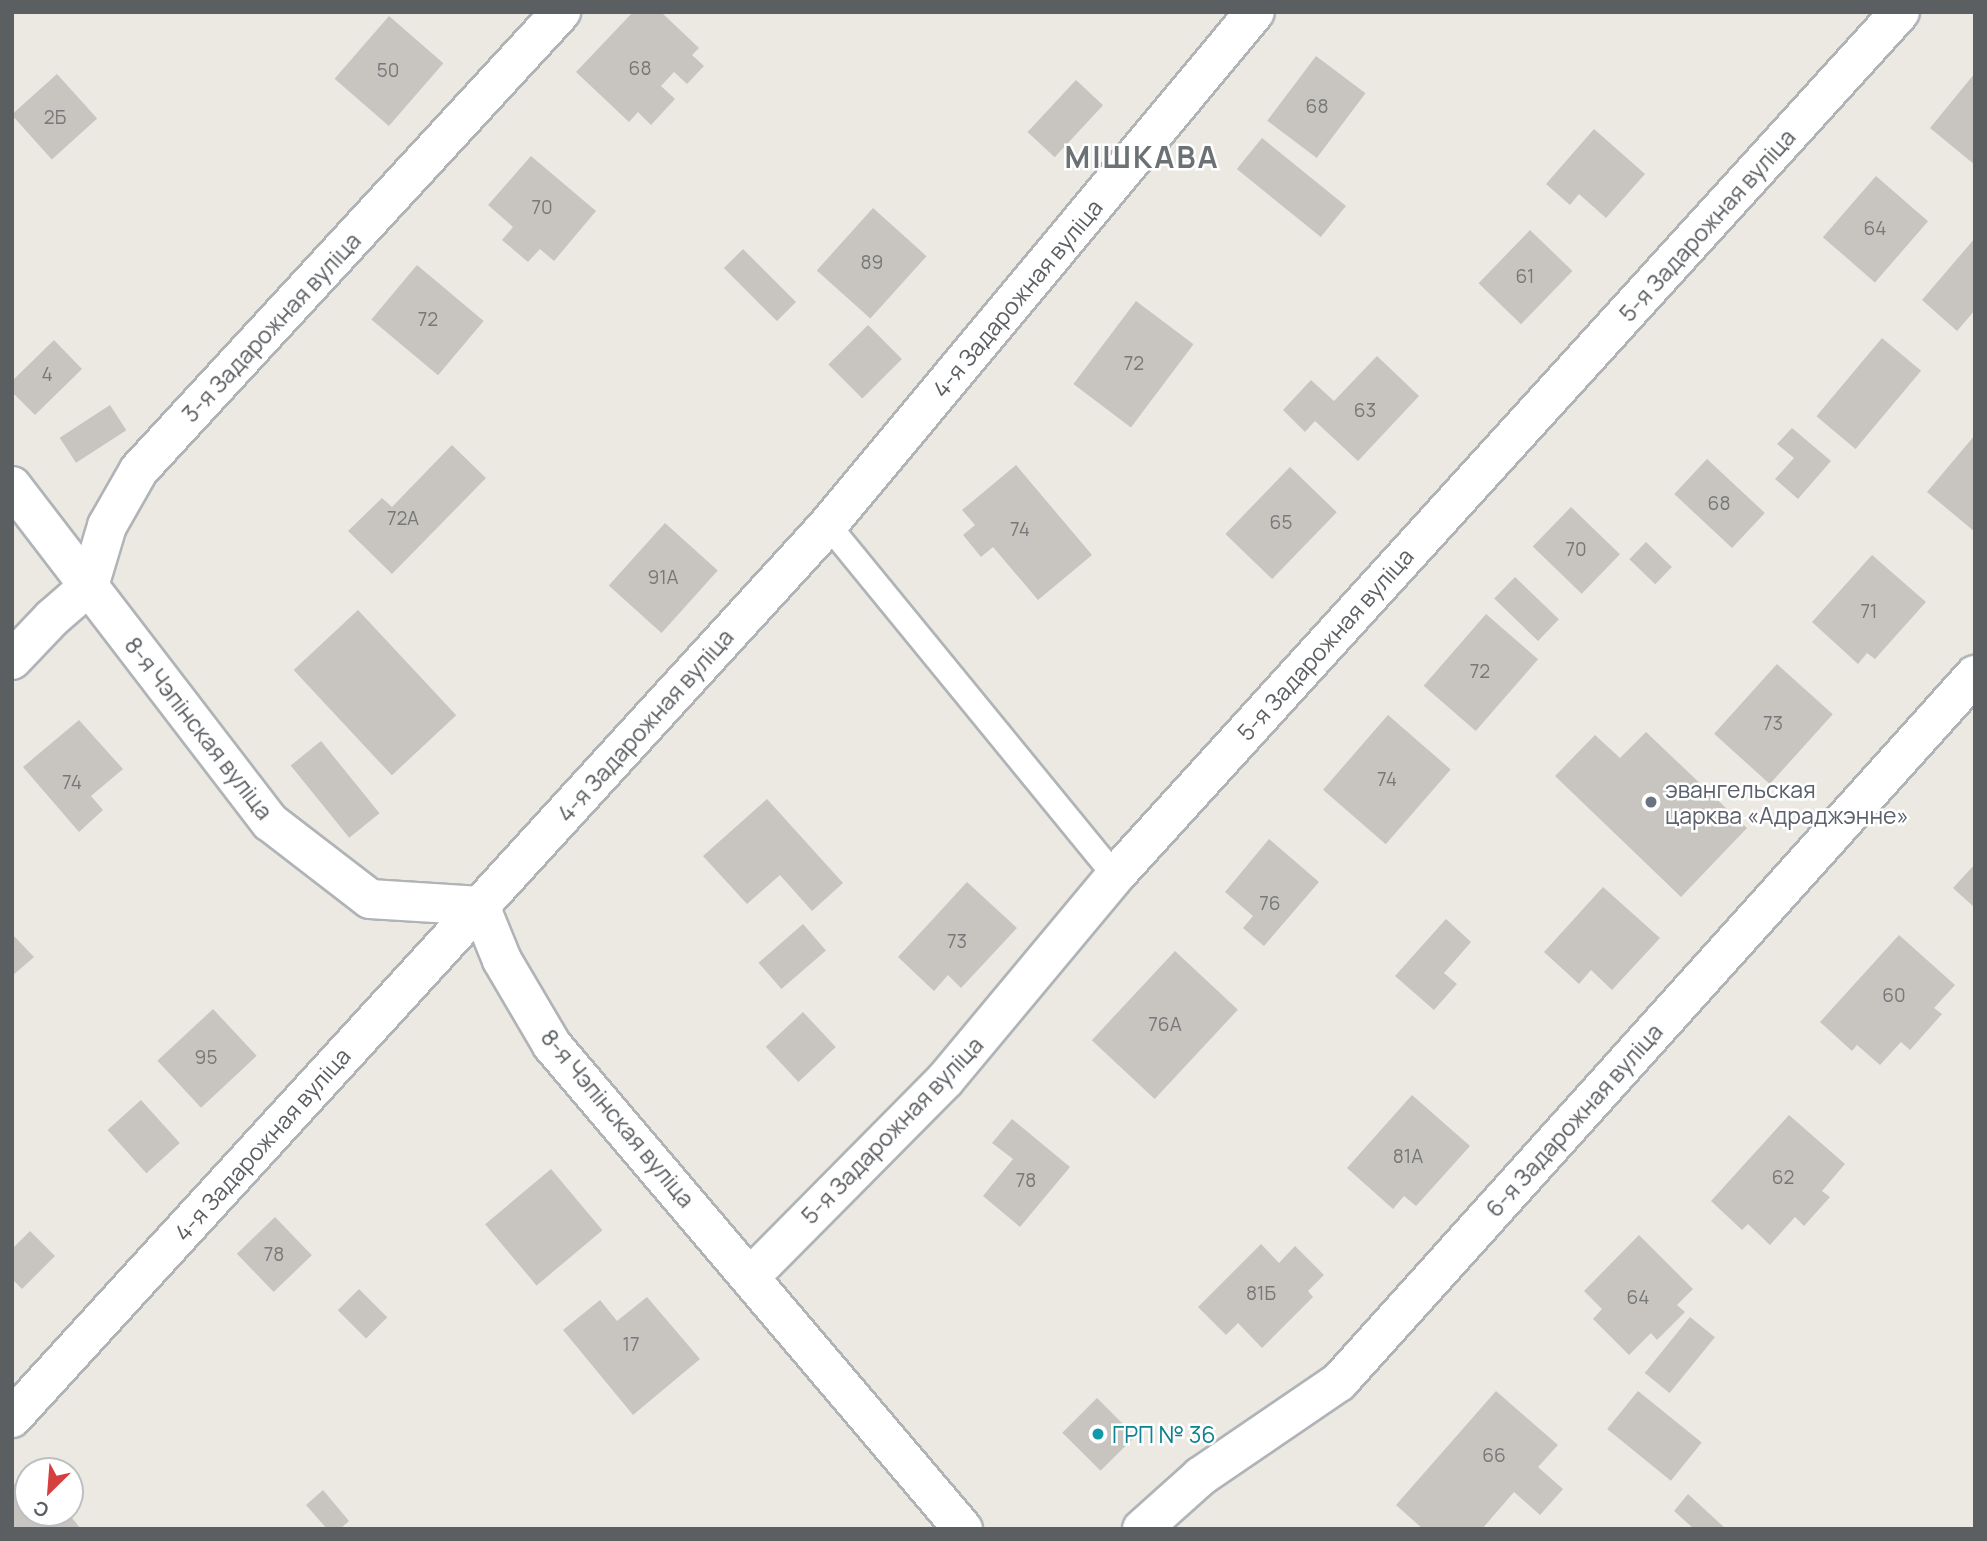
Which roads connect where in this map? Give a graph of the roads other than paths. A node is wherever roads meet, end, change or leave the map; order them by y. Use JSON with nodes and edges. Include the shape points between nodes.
{"nodes":[{"id":1,"x":561,"y":12,"type":"edge"},
{"id":2,"x":1255,"y":12,"type":"edge"},
{"id":3,"x":1900,"y":12,"type":"edge"},
{"id":4,"x":12,"y":486,"type":"edge"},
{"id":5,"x":828,"y":525,"type":"junction"},
{"id":6,"x":89,"y":586,"type":"junction"},
{"id":7,"x":12,"y":660,"type":"edge"},
{"id":8,"x":1975,"y":675,"type":"edge"},
{"id":9,"x":1115,"y":876,"type":"junction"},
{"id":10,"x":480,"y":905,"type":"junction"},
{"id":11,"x":751,"y":1276,"type":"junction"},
{"id":12,"x":12,"y":1418,"type":"edge"},
{"id":13,"x":963,"y":1529,"type":"edge"},
{"id":14,"x":1142,"y":1529,"type":"edge"}],
"edges":[{"from":1,"to":6,"type":"street","name":"3-я Задарожная вуліца","via":[[139,470],[107,526]]},
{"from":2,"to":5,"type":"street","name":"4-я Задарожная вуліца"},
{"from":3,"to":9,"type":"street","name":"5-я Задарожная вуліца"},
{"from":4,"to":6,"type":"street","name":"8-я Чэпінская вуліца"},
{"from":5,"to":9,"type":"lane"},
{"from":5,"to":10,"type":"street","name":"4-я Задарожная вуліца"},
{"from":6,"to":7,"type":"street"},
{"from":6,"to":10,"type":"street","name":"8-я Чэпінская вуліца","via":[[270,822],[370,899]]},
{"from":8,"to":14,"type":"street","name":"6-я Задарожная вуліца","via":[[1339,1382],[1201,1476]]},
{"from":9,"to":11,"type":"street","name":"5-я Задарожная вуліца","via":[[945,1080]]},
{"from":10,"to":11,"type":"street","name":"8-я Чэпінская вуліца","via":[[502,960],[552,1045]]},
{"from":10,"to":12,"type":"street","name":"4-я Задарожная вуліца"},
{"from":11,"to":13,"type":"street","name":"8-я Чэпінская вуліца"}]}
